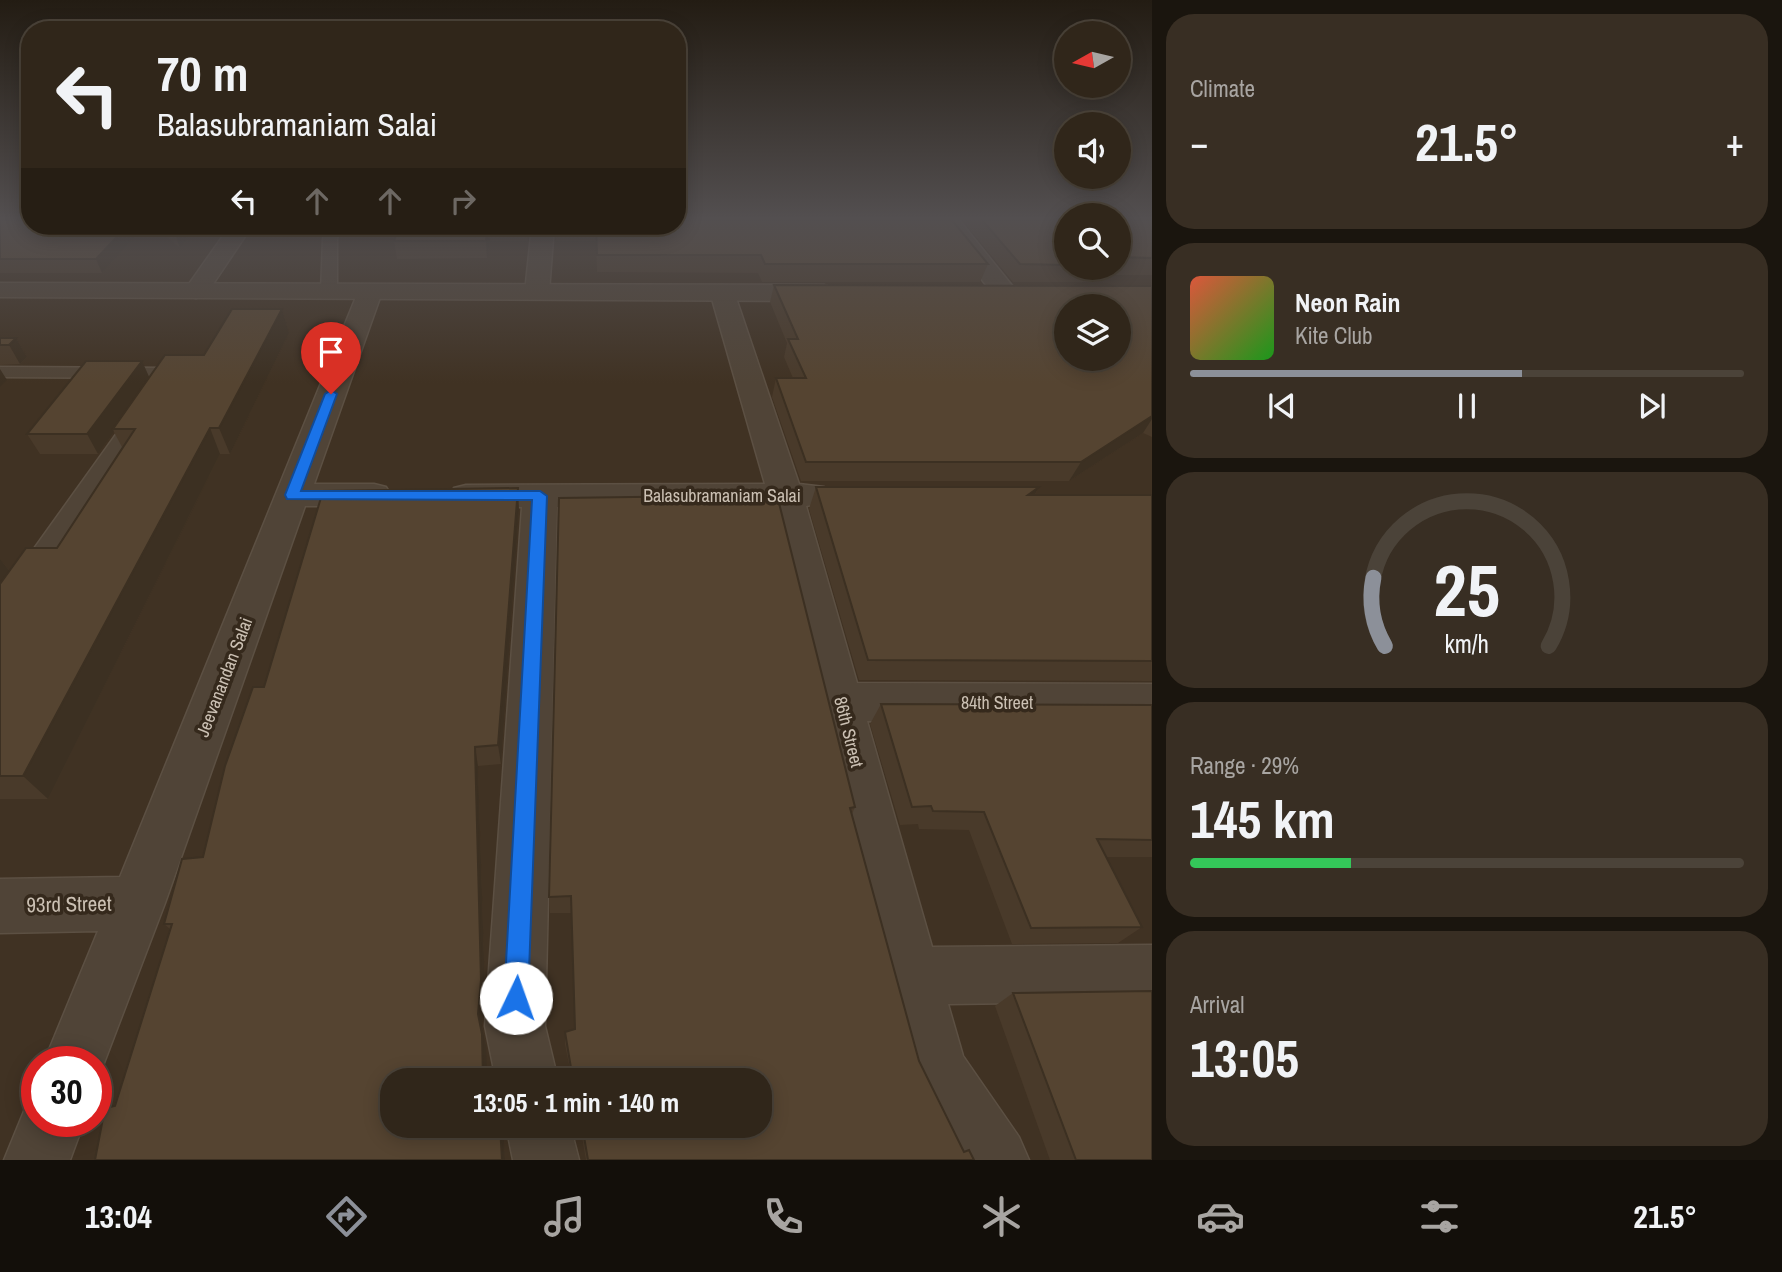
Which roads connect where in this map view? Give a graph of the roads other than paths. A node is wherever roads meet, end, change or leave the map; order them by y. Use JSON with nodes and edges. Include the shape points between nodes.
{"nodes":[{"id":1,"x":208,"y":274,"type":"edge"},
{"id":2,"x":343,"y":274,"type":"edge"},
{"id":3,"x":538,"y":274,"type":"edge"},
{"id":4,"x":990,"y":274,"type":"edge"},
{"id":5,"x":0,"y":290,"type":"edge"},
{"id":6,"x":196,"y":291,"type":"junction"},
{"id":7,"x":349,"y":292,"type":"junction"},
{"id":8,"x":537,"y":292,"type":"junction"},
{"id":9,"x":722,"y":292,"type":"junction"},
{"id":10,"x":846,"y":293,"type":"edge"},
{"id":11,"x":979,"y":293,"type":"edge"},
{"id":12,"x":1005,"y":293,"type":"junction"},
{"id":13,"x":1032,"y":293,"type":"edge"},
{"id":14,"x":0,"y":372,"type":"edge"},
{"id":15,"x":292,"y":495,"type":"junction"},
{"id":16,"x":786,"y":495,"type":"junction"},
{"id":17,"x":841,"y":495,"type":"edge"},
{"id":18,"x":540,"y":496,"type":"junction"},
{"id":19,"x":0,"y":617,"type":"edge"},
{"id":20,"x":842,"y":702,"type":"junction"},
{"id":21,"x":1152,"y":703,"type":"edge"},
{"id":22,"x":138,"y":903,"type":"junction"},
{"id":23,"x":0,"y":906,"type":"edge"},
{"id":24,"x":1152,"y":973,"type":"edge"},
{"id":25,"x":911,"y":976,"type":"junction"},
{"id":26,"x":81,"y":1046,"type":"edge"},
{"id":27,"x":524,"y":1068,"type":"edge"},
{"id":28,"x":46,"y":1137,"type":"edge"},
{"id":29,"x":541,"y":1138,"type":"edge"},
{"id":30,"x":37,"y":1160,"type":"edge"},
{"id":31,"x":546,"y":1160,"type":"edge"},
{"id":32,"x":996,"y":1160,"type":"edge"}],
"edges":[{"from":1,"to":6,"type":"street"},
{"from":2,"to":7,"type":"lane"},
{"from":3,"to":8,"type":"street"},
{"from":4,"to":12,"type":"street"},
{"from":5,"to":6,"type":"street"},
{"from":6,"to":7,"type":"street"},
{"from":7,"to":8,"type":"street"},
{"from":7,"to":15,"type":"street","name":"Jeevanandan Salai"},
{"from":8,"to":9,"type":"street"},
{"from":9,"to":10,"type":"street"},
{"from":9,"to":16,"type":"street","name":"86th Street"},
{"from":11,"to":12,"type":"street"},
{"from":12,"to":13,"type":"street"},
{"from":14,"to":19,"type":"lane","via":[[169,373]]},
{"from":15,"to":18,"type":"street","name":"Balasubramaniam Salai"},
{"from":15,"to":22,"type":"street","name":"Jeevanandan Salai"},
{"from":16,"to":17,"type":"street","name":"Balasubramaniam Salai"},
{"from":16,"to":18,"type":"street","name":"Balasubramaniam Salai"},
{"from":16,"to":20,"type":"street","name":"86th Street"},
{"from":18,"to":27,"type":"street","via":[[514,1026]]},
{"from":20,"to":21,"type":"street","name":"84th Street"},
{"from":20,"to":25,"type":"street","name":"86th Street"},
{"from":22,"to":23,"type":"street","name":"93rd Street"},
{"from":22,"to":26,"type":"street","name":"Jeevanandan Salai"},
{"from":24,"to":25,"type":"street"},
{"from":25,"to":32,"type":"street","name":"86th Street","via":[[936,1071]]},
{"from":28,"to":30,"type":"street"},
{"from":29,"to":31,"type":"street"}]}
